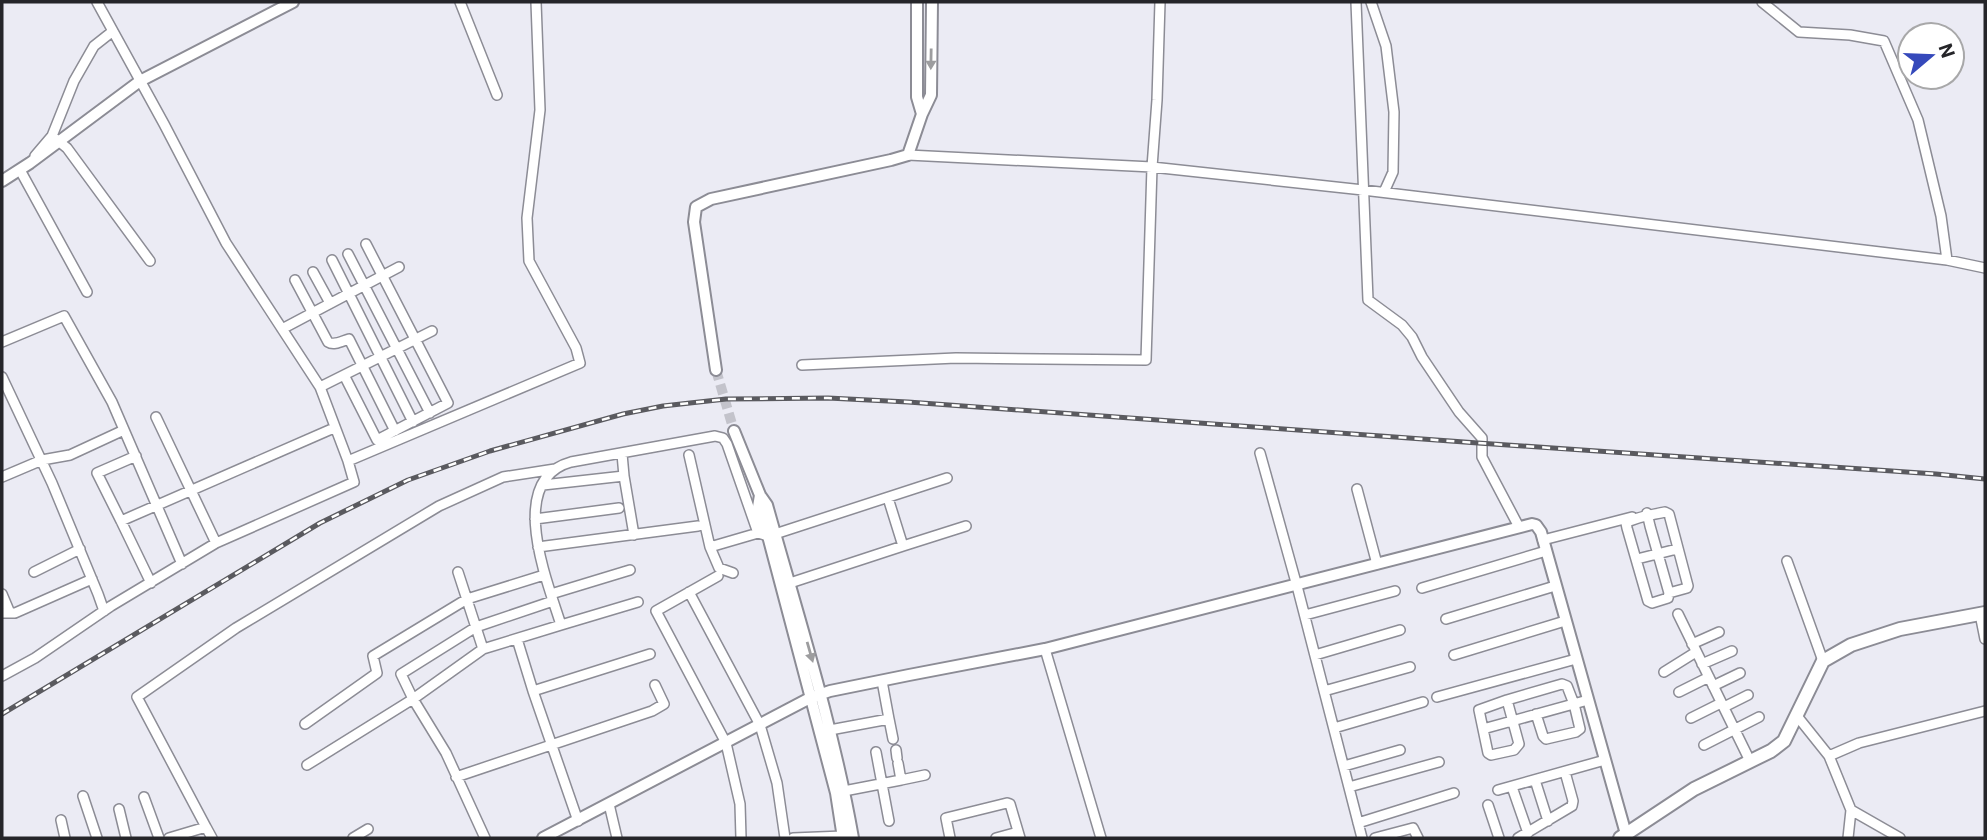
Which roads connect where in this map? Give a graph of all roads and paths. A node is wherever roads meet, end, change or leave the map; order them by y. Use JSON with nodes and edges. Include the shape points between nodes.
{"nodes":[{"id":1,"x":97,"y":2,"type":"edge"},
{"id":2,"x":293,"y":2,"type":"edge"},
{"id":3,"x":460,"y":2,"type":"edge"},
{"id":4,"x":536,"y":2,"type":"edge"},
{"id":5,"x":916,"y":2,"type":"edge"},
{"id":6,"x":932,"y":2,"type":"edge"},
{"id":7,"x":1160,"y":2,"type":"edge"},
{"id":8,"x":1356,"y":2,"type":"edge"},
{"id":9,"x":1371,"y":2,"type":"edge"},
{"id":10,"x":1762,"y":2,"type":"edge"},
{"id":11,"x":917,"y":27,"type":"junction"},
{"id":12,"x":931,"y":28,"type":"junction"},
{"id":13,"x":113,"y":31,"type":"junction"},
{"id":14,"x":141,"y":81,"type":"junction"},
{"id":15,"x":497,"y":95,"type":"dead end"},
{"id":16,"x":922,"y":114,"type":"junction"},
{"id":17,"x":55,"y":138,"type":"junction"},
{"id":18,"x":908,"y":155,"type":"junction"},
{"id":19,"x":1152,"y":167,"type":"junction"},
{"id":20,"x":20,"y":170,"type":"junction"},
{"id":21,"x":3,"y":177,"type":"edge"},
{"id":22,"x":1363,"y":190,"type":"junction"},
{"id":23,"x":1384,"y":192,"type":"junction"},
{"id":24,"x":366,"y":244,"type":"dead end"},
{"id":25,"x":348,"y":254,"type":"dead end"},
{"id":26,"x":332,"y":260,"type":"dead end"},
{"id":27,"x":1947,"y":260,"type":"junction"},
{"id":28,"x":150,"y":261,"type":"dead end"},
{"id":29,"x":400,"y":267,"type":"dead end"},
{"id":30,"x":1985,"y":268,"type":"edge"},
{"id":31,"x":313,"y":272,"type":"dead end"},
{"id":32,"x":383,"y":276,"type":"junction"},
{"id":33,"x":295,"y":280,"type":"dead end"},
{"id":34,"x":365,"y":285,"type":"junction"},
{"id":35,"x":88,"y":292,"type":"dead end"},
{"id":36,"x":350,"y":293,"type":"junction"},
{"id":37,"x":330,"y":303,"type":"junction"},
{"id":38,"x":313,"y":313,"type":"junction"},
{"id":39,"x":282,"y":329,"type":"junction"},
{"id":40,"x":432,"y":331,"type":"dead end"},
{"id":41,"x":415,"y":339,"type":"junction"},
{"id":42,"x":2,"y":342,"type":"edge"},
{"id":43,"x":397,"y":348,"type":"junction"},
{"id":44,"x":381,"y":356,"type":"junction"},
{"id":45,"x":802,"y":365,"type":"dead end"},
{"id":46,"x":362,"y":366,"type":"junction"},
{"id":47,"x":716,"y":370,"type":"tunnel mouth"},
{"id":48,"x":344,"y":375,"type":"junction"},
{"id":49,"x":2,"y":377,"type":"edge"},
{"id":50,"x":320,"y":387,"type":"junction"},
{"id":51,"x":430,"y":412,"type":"junction"},
{"id":52,"x":156,"y":417,"type":"dead end"},
{"id":53,"x":413,"y":422,"type":"junction"},
{"id":54,"x":334,"y":428,"type":"junction"},
{"id":55,"x":124,"y":430,"type":"junction"},
{"id":56,"x":395,"y":431,"type":"junction"},
{"id":57,"x":734,"y":431,"type":"tunnel mouth"},
{"id":58,"x":1260,"y":453,"type":"dead end"},
{"id":59,"x":622,"y":454,"type":"junction"},
{"id":60,"x":689,"y":455,"type":"dead end"},
{"id":61,"x":136,"y":456,"type":"junction"},
{"id":62,"x":41,"y":460,"type":"junction"},
{"id":63,"x":348,"y":461,"type":"junction"},
{"id":64,"x":555,"y":468,"type":"junction"},
{"id":65,"x":624,"y":476,"type":"junction"},
{"id":66,"x":2,"y":477,"type":"edge"},
{"id":67,"x":947,"y":478,"type":"dead end"},
{"id":68,"x":542,"y":485,"type":"junction"},
{"id":69,"x":1357,"y":489,"type":"dead end"},
{"id":70,"x":191,"y":490,"type":"junction"},
{"id":71,"x":888,"y":498,"type":"junction"},
{"id":72,"x":157,"y":505,"type":"junction"},
{"id":73,"x":619,"y":508,"type":"dead end"},
{"id":74,"x":1667,"y":508,"type":"dead end"},
{"id":75,"x":1647,"y":514,"type":"junction"},
{"id":76,"x":535,"y":519,"type":"junction"},
{"id":77,"x":121,"y":521,"type":"junction"},
{"id":78,"x":698,"y":526,"type":"dead end"},
{"id":79,"x":965,"y":526,"type":"dead end"},
{"id":80,"x":1519,"y":527,"type":"junction"},
{"id":81,"x":767,"y":534,"type":"junction"},
{"id":82,"x":634,"y":535,"type":"junction"},
{"id":83,"x":216,"y":543,"type":"junction"},
{"id":84,"x":903,"y":546,"type":"junction"},
{"id":85,"x":1544,"y":546,"type":"junction"},
{"id":86,"x":538,"y":547,"type":"junction"},
{"id":87,"x":710,"y":547,"type":"junction"},
{"id":88,"x":79,"y":549,"type":"junction"},
{"id":89,"x":1677,"y":549,"type":"junction"},
{"id":90,"x":1658,"y":554,"type":"junction"},
{"id":91,"x":1637,"y":559,"type":"junction"},
{"id":92,"x":1787,"y":561,"type":"dead end"},
{"id":93,"x":182,"y":564,"type":"junction"},
{"id":94,"x":1377,"y":564,"type":"junction"},
{"id":95,"x":630,"y":570,"type":"dead end"},
{"id":96,"x":34,"y":572,"type":"dead end"},
{"id":97,"x":458,"y":572,"type":"dead end"},
{"id":98,"x":733,"y":573,"type":"dead end"},
{"id":99,"x":544,"y":575,"type":"junction"},
{"id":100,"x":718,"y":576,"type":"dead end"},
{"id":101,"x":92,"y":579,"type":"junction"},
{"id":102,"x":151,"y":583,"type":"junction"},
{"id":103,"x":790,"y":583,"type":"junction"},
{"id":104,"x":1297,"y":586,"type":"junction"},
{"id":105,"x":1555,"y":586,"type":"junction"},
{"id":106,"x":1422,"y":588,"type":"dead end"},
{"id":107,"x":1395,"y":591,"type":"dead end"},
{"id":108,"x":689,"y":592,"type":"junction"},
{"id":109,"x":1670,"y":593,"type":"junction"},
{"id":110,"x":2,"y":594,"type":"edge"},
{"id":111,"x":552,"y":598,"type":"junction"},
{"id":112,"x":467,"y":599,"type":"junction"},
{"id":113,"x":638,"y":602,"type":"dead end"},
{"id":114,"x":104,"y":611,"type":"junction"},
{"id":115,"x":6,"y":613,"type":"edge"},
{"id":116,"x":1678,"y":614,"type":"dead end"},
{"id":117,"x":1983,"y":614,"type":"edge"},
{"id":118,"x":1305,"y":615,"type":"junction"},
{"id":119,"x":1446,"y":619,"type":"dead end"},
{"id":120,"x":1565,"y":621,"type":"junction"},
{"id":121,"x":561,"y":625,"type":"junction"},
{"id":122,"x":476,"y":627,"type":"junction"},
{"id":123,"x":1400,"y":630,"type":"dead end"},
{"id":124,"x":1719,"y":632,"type":"dead end"},
{"id":125,"x":517,"y":639,"type":"junction"},
{"id":126,"x":1985,"y":639,"type":"edge"},
{"id":127,"x":1694,"y":648,"type":"junction"},
{"id":128,"x":483,"y":649,"type":"junction"},
{"id":129,"x":1045,"y":649,"type":"junction"},
{"id":130,"x":1732,"y":651,"type":"dead end"},
{"id":131,"x":650,"y":654,"type":"dead end"},
{"id":132,"x":1315,"y":655,"type":"junction"},
{"id":133,"x":1454,"y":655,"type":"dead end"},
{"id":134,"x":1576,"y":659,"type":"junction"},
{"id":135,"x":1824,"y":661,"type":"junction"},
{"id":136,"x":1702,"y":664,"type":"junction"},
{"id":137,"x":1410,"y":667,"type":"dead end"},
{"id":138,"x":1664,"y":672,"type":"dead end"},
{"id":139,"x":1740,"y":673,"type":"dead end"},
{"id":140,"x":2,"y":676,"type":"edge"},
{"id":141,"x":882,"y":681,"type":"junction"},
{"id":142,"x":1711,"y":682,"type":"junction"},
{"id":143,"x":655,"y":685,"type":"dead end"},
{"id":144,"x":533,"y":691,"type":"junction"},
{"id":145,"x":1324,"y":691,"type":"junction"},
{"id":146,"x":1679,"y":692,"type":"dead end"},
{"id":147,"x":1748,"y":695,"type":"dead end"},
{"id":148,"x":816,"y":696,"type":"junction"},
{"id":149,"x":1437,"y":697,"type":"dead end"},
{"id":150,"x":413,"y":699,"type":"junction"},
{"id":151,"x":1507,"y":700,"type":"junction"},
{"id":152,"x":1588,"y":700,"type":"junction"},
{"id":153,"x":1423,"y":702,"type":"dead end"},
{"id":154,"x":1574,"y":704,"type":"junction"},
{"id":155,"x":1723,"y":705,"type":"junction"},
{"id":156,"x":1985,"y":711,"type":"edge"},
{"id":157,"x":1536,"y":714,"type":"junction"},
{"id":158,"x":1797,"y":716,"type":"junction"},
{"id":159,"x":1759,"y":717,"type":"dead end"},
{"id":160,"x":1691,"y":718,"type":"dead end"},
{"id":161,"x":889,"y":719,"type":"junction"},
{"id":162,"x":1513,"y":721,"type":"junction"},
{"id":163,"x":305,"y":724,"type":"dead end"},
{"id":164,"x":760,"y":726,"type":"junction"},
{"id":165,"x":1334,"y":728,"type":"junction"},
{"id":166,"x":1483,"y":729,"type":"junction"},
{"id":167,"x":1735,"y":729,"type":"junction"},
{"id":168,"x":830,"y":730,"type":"junction"},
{"id":169,"x":893,"y":739,"type":"dead end"},
{"id":170,"x":726,"y":743,"type":"junction"},
{"id":171,"x":1704,"y":745,"type":"dead end"},
{"id":172,"x":552,"y":746,"type":"junction"},
{"id":173,"x":1400,"y":750,"type":"dead end"},
{"id":174,"x":876,"y":752,"type":"dead end"},
{"id":175,"x":1829,"y":756,"type":"junction"},
{"id":176,"x":897,"y":757,"type":"dead end"},
{"id":177,"x":1605,"y":760,"type":"junction"},
{"id":178,"x":1750,"y":761,"type":"junction"},
{"id":179,"x":1439,"y":762,"type":"dead end"},
{"id":180,"x":307,"y":765,"type":"dead end"},
{"id":181,"x":1343,"y":766,"type":"junction"},
{"id":182,"x":1565,"y":772,"type":"junction"},
{"id":183,"x":925,"y":775,"type":"dead end"},
{"id":184,"x":457,"y":777,"type":"junction"},
{"id":185,"x":901,"y":780,"type":"junction"},
{"id":186,"x":1535,"y":780,"type":"junction"},
{"id":187,"x":882,"y":784,"type":"junction"},
{"id":188,"x":1512,"y":786,"type":"junction"},
{"id":189,"x":1349,"y":787,"type":"junction"},
{"id":190,"x":1498,"y":790,"type":"dead end"},
{"id":191,"x":844,"y":791,"type":"junction"},
{"id":192,"x":1454,"y":793,"type":"dead end"},
{"id":193,"x":83,"y":796,"type":"dead end"},
{"id":194,"x":144,"y":797,"type":"dead end"},
{"id":195,"x":609,"y":804,"type":"junction"},
{"id":196,"x":1488,"y":805,"type":"dead end"},
{"id":197,"x":118,"y":809,"type":"dead end"},
{"id":198,"x":1851,"y":810,"type":"junction"},
{"id":199,"x":61,"y":820,"type":"dead end"},
{"id":200,"x":579,"y":821,"type":"junction"},
{"id":201,"x":889,"y":821,"type":"dead end"},
{"id":202,"x":1548,"y":821,"type":"junction"},
{"id":203,"x":1358,"y":823,"type":"junction"},
{"id":204,"x":206,"y":827,"type":"junction"},
{"id":205,"x":368,"y":829,"type":"dead end"},
{"id":206,"x":1528,"y":833,"type":"junction"},
{"id":207,"x":1019,"y":835,"type":"edge"},
{"id":208,"x":1623,"y":836,"type":"edge"},
{"id":209,"x":846,"y":837,"type":"edge"},
{"id":210,"x":65,"y":838,"type":"edge"},
{"id":211,"x":97,"y":838,"type":"edge"},
{"id":212,"x":127,"y":838,"type":"edge"},
{"id":213,"x":159,"y":838,"type":"edge"},
{"id":214,"x":169,"y":838,"type":"edge"},
{"id":215,"x":212,"y":838,"type":"edge"},
{"id":216,"x":353,"y":838,"type":"edge"},
{"id":217,"x":485,"y":838,"type":"edge"},
{"id":218,"x":542,"y":838,"type":"edge"},
{"id":219,"x":617,"y":838,"type":"edge"},
{"id":220,"x":741,"y":838,"type":"edge"},
{"id":221,"x":785,"y":838,"type":"edge"},
{"id":222,"x":793,"y":838,"type":"edge"},
{"id":223,"x":950,"y":838,"type":"edge"},
{"id":224,"x":996,"y":838,"type":"edge"},
{"id":225,"x":1101,"y":838,"type":"edge"},
{"id":226,"x":1362,"y":838,"type":"edge"},
{"id":227,"x":1375,"y":838,"type":"edge"},
{"id":228,"x":1418,"y":838,"type":"edge"},
{"id":229,"x":1499,"y":838,"type":"edge"},
{"id":230,"x":1518,"y":838,"type":"edge"},
{"id":231,"x":1848,"y":838,"type":"edge"},
{"id":232,"x":1900,"y":838,"type":"edge"}],
"edges":[{"from":1,"to":13,"type":"street"},
{"from":2,"to":14,"type":"street"},
{"from":3,"to":15,"type":"street"},
{"from":4,"to":63,"type":"street","via":[[540,110],[527,218],[528,261],[580,363]]},
{"from":5,"to":11,"type":"street"},
{"from":6,"to":12,"type":"street"},
{"from":7,"to":19,"type":"street"},
{"from":8,"to":22,"type":"street"},
{"from":9,"to":23,"type":"street","via":[[1386,46],[1394,112],[1393,172]]},
{"from":10,"to":27,"type":"street","via":[[1799,32],[1884,40],[1918,120]]},
{"from":11,"to":12,"type":"street"},
{"from":11,"to":16,"type":"street","via":[[917,97]]},
{"from":12,"to":16,"type":"street","one_way":true,"via":[[930,95]]},
{"from":13,"to":14,"type":"street"},
{"from":13,"to":17,"type":"street","via":[[93,46],[74,81]]},
{"from":14,"to":17,"type":"street"},
{"from":14,"to":39,"type":"street","via":[[226,243]]},
{"from":16,"to":18,"type":"street"},
{"from":17,"to":20,"type":"street"},
{"from":17,"to":28,"type":"street"},
{"from":18,"to":19,"type":"street"},
{"from":18,"to":47,"type":"street","via":[[711,199],[696,207],[694,222]]},
{"from":19,"to":22,"type":"street"},
{"from":19,"to":45,"type":"street","via":[[1146,360],[957,358]]},
{"from":20,"to":21,"type":"street"},
{"from":20,"to":35,"type":"street"},
{"from":22,"to":23,"type":"street"},
{"from":22,"to":80,"type":"street","via":[[1368,300],[1407,331],[1459,412],[1482,438],[1482,457]]},
{"from":23,"to":27,"type":"street"},
{"from":24,"to":32,"type":"street"},
{"from":25,"to":34,"type":"street"},
{"from":26,"to":36,"type":"street"},
{"from":27,"to":30,"type":"street"},
{"from":29,"to":32,"type":"street"},
{"from":31,"to":37,"type":"street"},
{"from":32,"to":34,"type":"street"},
{"from":32,"to":41,"type":"street"},
{"from":33,"to":38,"type":"street"},
{"from":34,"to":36,"type":"street"},
{"from":34,"to":43,"type":"street"},
{"from":36,"to":37,"type":"street"},
{"from":36,"to":44,"type":"street"},
{"from":37,"to":38,"type":"street"},
{"from":38,"to":39,"type":"street"},
{"from":38,"to":46,"type":"street","via":[[328,342],[348,339]]},
{"from":39,"to":50,"type":"street"},
{"from":40,"to":41,"type":"street"},
{"from":41,"to":43,"type":"street"},
{"from":41,"to":51,"type":"street","via":[[448,403]]},
{"from":42,"to":55,"type":"street","via":[[64,316]]},
{"from":43,"to":44,"type":"street"},
{"from":43,"to":51,"type":"street"},
{"from":44,"to":46,"type":"street"},
{"from":44,"to":53,"type":"street"},
{"from":46,"to":48,"type":"street"},
{"from":46,"to":56,"type":"street"},
{"from":48,"to":50,"type":"street"},
{"from":48,"to":56,"type":"street","via":[[377,440]]},
{"from":49,"to":62,"type":"street"},
{"from":50,"to":54,"type":"street"},
{"from":51,"to":53,"type":"street"},
{"from":52,"to":70,"type":"street"},
{"from":53,"to":56,"type":"street"},
{"from":54,"to":63,"type":"street"},
{"from":54,"to":70,"type":"street"},
{"from":55,"to":61,"type":"street"},
{"from":55,"to":62,"type":"street","via":[[70,455]]},
{"from":57,"to":81,"type":"street","via":[[760,495],[758,506]]},
{"from":58,"to":104,"type":"street"},
{"from":59,"to":64,"type":"street"},
{"from":59,"to":65,"type":"street"},
{"from":59,"to":81,"type":"street","via":[[707,436],[723,438]]},
{"from":60,"to":87,"type":"street"},
{"from":61,"to":72,"type":"street"},
{"from":61,"to":77,"type":"street","via":[[97,473]]},
{"from":62,"to":66,"type":"street"},
{"from":62,"to":88,"type":"street"},
{"from":63,"to":83,"type":"street","via":[[354,482]]},
{"from":64,"to":68,"type":"street"},
{"from":64,"to":204,"type":"street","via":[[503,477],[439,506],[236,628],[137,697]]},
{"from":65,"to":68,"type":"street"},
{"from":65,"to":82,"type":"street"},
{"from":67,"to":71,"type":"street"},
{"from":68,"to":76,"type":"street","via":[[535,500]]},
{"from":69,"to":94,"type":"street"},
{"from":70,"to":72,"type":"street"},
{"from":70,"to":83,"type":"street"},
{"from":71,"to":81,"type":"street"},
{"from":71,"to":84,"type":"street"},
{"from":72,"to":77,"type":"street"},
{"from":72,"to":93,"type":"street"},
{"from":73,"to":76,"type":"street"},
{"from":74,"to":75,"type":"street"},
{"from":75,"to":85,"type":"street"},
{"from":75,"to":89,"type":"street","via":[[1669,514]]},
{"from":75,"to":90,"type":"street"},
{"from":75,"to":91,"type":"street","via":[[1626,523]]},
{"from":76,"to":86,"type":"street"},
{"from":77,"to":102,"type":"street"},
{"from":78,"to":82,"type":"street"},
{"from":79,"to":84,"type":"street"},
{"from":80,"to":85,"type":"street","via":[[1540,528]]},
{"from":80,"to":94,"type":"street"},
{"from":81,"to":87,"type":"street"},
{"from":81,"to":103,"type":"street"},
{"from":81,"to":148,"type":"street"},
{"from":82,"to":86,"type":"street"},
{"from":83,"to":93,"type":"street"},
{"from":84,"to":103,"type":"street"},
{"from":85,"to":105,"type":"street"},
{"from":85,"to":106,"type":"street"},
{"from":86,"to":99,"type":"street"},
{"from":87,"to":98,"type":"street","via":[[719,568]]},
{"from":88,"to":96,"type":"street"},
{"from":88,"to":101,"type":"street"},
{"from":89,"to":90,"type":"street"},
{"from":89,"to":109,"type":"street","via":[[1688,586]]},
{"from":90,"to":91,"type":"street"},
{"from":90,"to":109,"type":"street"},
{"from":91,"to":109,"type":"street","via":[[1648,601],[1661,601]]},
{"from":92,"to":135,"type":"street"},
{"from":93,"to":102,"type":"street"},
{"from":94,"to":104,"type":"street"},
{"from":95,"to":111,"type":"street"},
{"from":97,"to":112,"type":"street"},
{"from":99,"to":111,"type":"street"},
{"from":99,"to":112,"type":"street"},
{"from":100,"to":108,"type":"street"},
{"from":101,"to":114,"type":"street"},
{"from":101,"to":115,"type":"street"},
{"from":102,"to":114,"type":"street"},
{"from":103,"to":148,"type":"street","one_way":true},
{"from":104,"to":118,"type":"street"},
{"from":104,"to":129,"type":"street"},
{"from":105,"to":119,"type":"street"},
{"from":105,"to":120,"type":"street"},
{"from":107,"to":118,"type":"street"},
{"from":108,"to":164,"type":"street"},
{"from":108,"to":170,"type":"street","via":[[656,611]]},
{"from":110,"to":115,"type":"street"},
{"from":111,"to":121,"type":"street"},
{"from":111,"to":122,"type":"street"},
{"from":112,"to":122,"type":"street"},
{"from":112,"to":163,"type":"street","via":[[373,656],[377,673]]},
{"from":113,"to":121,"type":"street"},
{"from":114,"to":140,"type":"street"},
{"from":116,"to":127,"type":"street"},
{"from":117,"to":126,"type":"street"},
{"from":117,"to":135,"type":"main road","via":[[1900,629],[1851,645]]},
{"from":118,"to":132,"type":"street"},
{"from":120,"to":133,"type":"street"},
{"from":120,"to":134,"type":"street"},
{"from":121,"to":125,"type":"street"},
{"from":122,"to":128,"type":"street"},
{"from":122,"to":150,"type":"street","via":[[401,674]]},
{"from":123,"to":132,"type":"street"},
{"from":124,"to":127,"type":"street"},
{"from":125,"to":128,"type":"street"},
{"from":125,"to":144,"type":"street"},
{"from":127,"to":136,"type":"street"},
{"from":127,"to":138,"type":"street"},
{"from":128,"to":150,"type":"street"},
{"from":129,"to":141,"type":"street"},
{"from":129,"to":225,"type":"street"},
{"from":130,"to":136,"type":"street"},
{"from":131,"to":144,"type":"street"},
{"from":132,"to":145,"type":"street"},
{"from":134,"to":149,"type":"street"},
{"from":134,"to":152,"type":"street"},
{"from":135,"to":158,"type":"main road"},
{"from":136,"to":142,"type":"street"},
{"from":137,"to":145,"type":"street"},
{"from":139,"to":142,"type":"street"},
{"from":141,"to":148,"type":"street"},
{"from":141,"to":161,"type":"street"},
{"from":142,"to":146,"type":"street"},
{"from":142,"to":155,"type":"street"},
{"from":143,"to":172,"type":"street","via":[[664,704]]},
{"from":144,"to":172,"type":"street"},
{"from":145,"to":165,"type":"street"},
{"from":147,"to":155,"type":"street"},
{"from":148,"to":164,"type":"street"},
{"from":148,"to":168,"type":"street"},
{"from":148,"to":209,"type":"street"},
{"from":150,"to":180,"type":"street"},
{"from":150,"to":184,"type":"street"},
{"from":151,"to":154,"type":"street","via":[[1562,684],[1569,688]]},
{"from":151,"to":162,"type":"street"},
{"from":151,"to":166,"type":"street","via":[[1479,710]]},
{"from":152,"to":154,"type":"street"},
{"from":152,"to":177,"type":"street"},
{"from":153,"to":165,"type":"street"},
{"from":154,"to":157,"type":"street"},
{"from":154,"to":157,"type":"street","via":[[1580,729],[1550,740],[1543,736]]},
{"from":155,"to":160,"type":"street"},
{"from":155,"to":167,"type":"street"},
{"from":156,"to":175,"type":"street","via":[[1859,743]]},
{"from":157,"to":162,"type":"street"},
{"from":158,"to":175,"type":"street"},
{"from":158,"to":178,"type":"main road","via":[[1784,741]]},
{"from":159,"to":167,"type":"street"},
{"from":161,"to":168,"type":"street"},
{"from":161,"to":169,"type":"street"},
{"from":162,"to":166,"type":"street"},
{"from":162,"to":166,"type":"street","via":[[1519,744],[1494,756],[1488,753]]},
{"from":164,"to":170,"type":"street"},
{"from":164,"to":221,"type":"street","via":[[777,783]]},
{"from":165,"to":181,"type":"street"},
{"from":167,"to":171,"type":"street"},
{"from":167,"to":178,"type":"street"},
{"from":168,"to":191,"type":"street"},
{"from":170,"to":195,"type":"street"},
{"from":170,"to":220,"type":"street","via":[[740,804]]},
{"from":172,"to":184,"type":"street"},
{"from":172,"to":200,"type":"street"},
{"from":173,"to":181,"type":"street"},
{"from":174,"to":187,"type":"street"},
{"from":175,"to":198,"type":"street"},
{"from":176,"to":185,"type":"street"},
{"from":177,"to":182,"type":"street"},
{"from":177,"to":208,"type":"street"},
{"from":178,"to":208,"type":"main road","via":[[1694,789]]},
{"from":179,"to":189,"type":"street"},
{"from":181,"to":189,"type":"street"},
{"from":182,"to":186,"type":"street"},
{"from":182,"to":202,"type":"street","via":[[1572,806]]},
{"from":183,"to":185,"type":"street"},
{"from":184,"to":217,"type":"street"},
{"from":185,"to":187,"type":"street"},
{"from":186,"to":188,"type":"street"},
{"from":186,"to":202,"type":"street"},
{"from":187,"to":191,"type":"street"},
{"from":187,"to":201,"type":"street"},
{"from":188,"to":190,"type":"street"},
{"from":188,"to":206,"type":"street"},
{"from":189,"to":203,"type":"street"},
{"from":191,"to":209,"type":"street"},
{"from":192,"to":203,"type":"street"},
{"from":193,"to":211,"type":"street"},
{"from":194,"to":213,"type":"street"},
{"from":195,"to":200,"type":"street"},
{"from":195,"to":219,"type":"street"},
{"from":196,"to":229,"type":"street"},
{"from":197,"to":212,"type":"street"},
{"from":198,"to":231,"type":"street"},
{"from":198,"to":232,"type":"street"},
{"from":199,"to":210,"type":"street"},
{"from":200,"to":218,"type":"street"},
{"from":202,"to":206,"type":"street"},
{"from":203,"to":226,"type":"street"},
{"from":204,"to":214,"type":"street"},
{"from":204,"to":215,"type":"street"},
{"from":205,"to":216,"type":"street"},
{"from":206,"to":230,"type":"street"},
{"from":207,"to":223,"type":"street","via":[[1007,803],[949,817],[945,820]]},
{"from":207,"to":224,"type":"street"},
{"from":209,"to":222,"type":"street"},
{"from":227,"to":228,"type":"street","via":[[1413,828]]}]}
